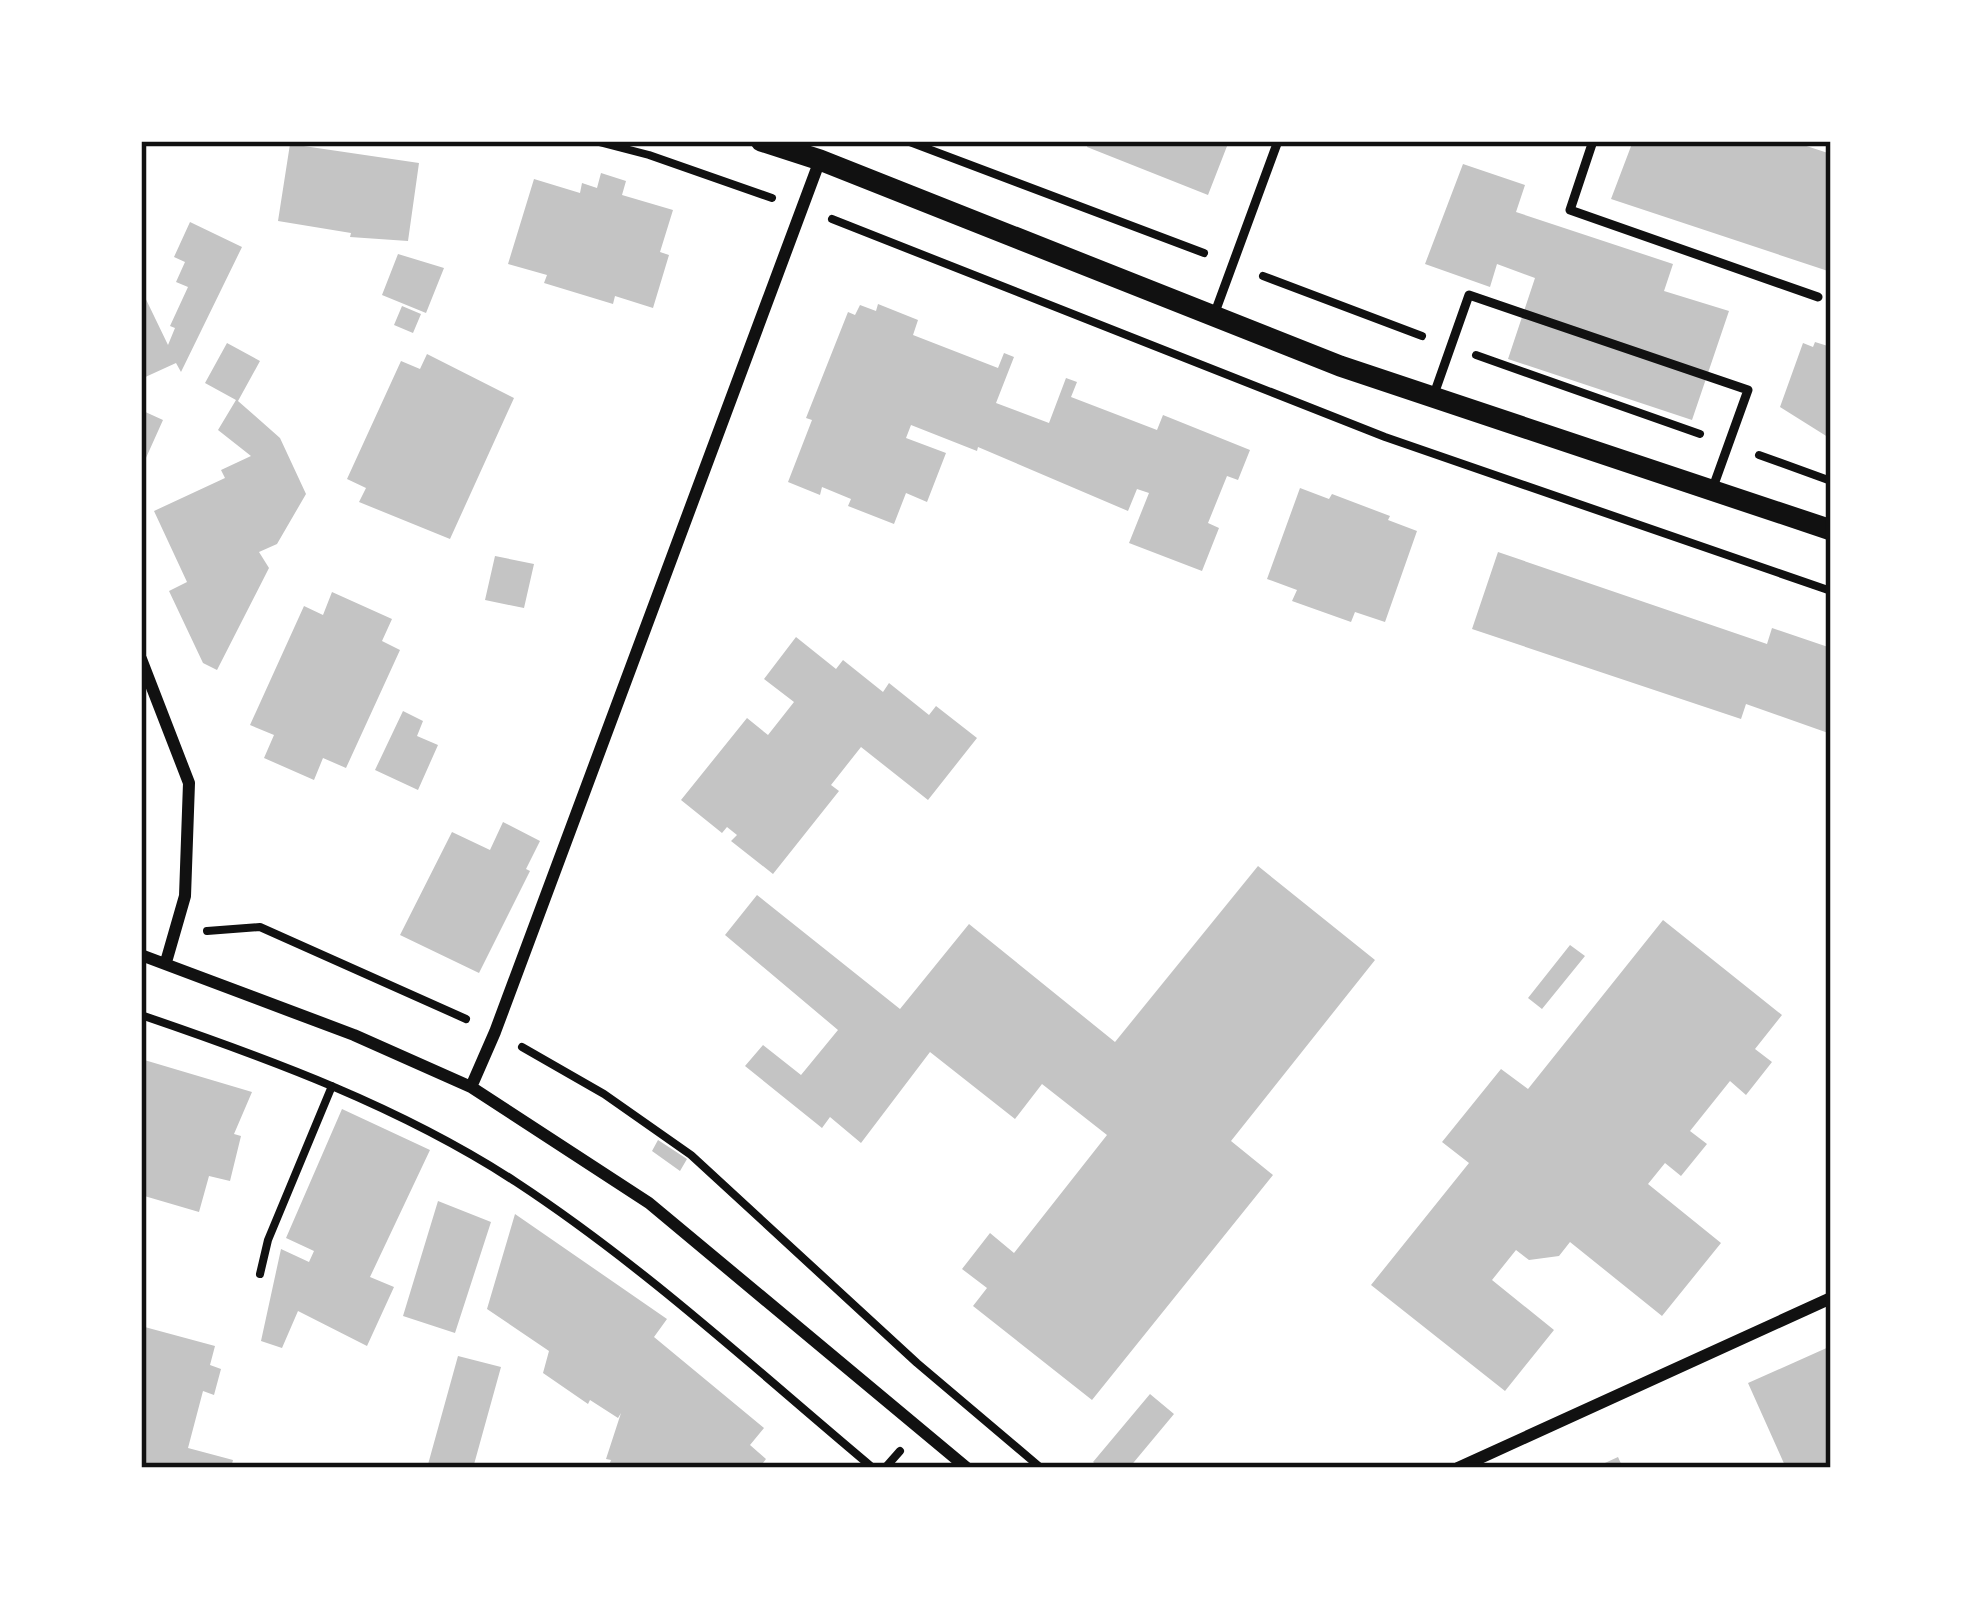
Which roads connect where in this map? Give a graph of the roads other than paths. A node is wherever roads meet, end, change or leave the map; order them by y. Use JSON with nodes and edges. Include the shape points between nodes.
{"nodes":[{"id":1,"x":761,"y":141,"type":"edge"},
{"id":2,"x":1278,"y":141,"type":"edge"},
{"id":3,"x":1593,"y":141,"type":"edge"},
{"id":4,"x":820,"y":160,"type":"junction"},
{"id":5,"x":1818,"y":297,"type":"dead end"},
{"id":6,"x":1214,"y":315,"type":"junction"},
{"id":7,"x":1433,"y":397,"type":"junction"},
{"id":8,"x":1712,"y":490,"type":"junction"},
{"id":9,"x":1831,"y":530,"type":"edge"},
{"id":10,"x":141,"y":659,"type":"edge"},
{"id":11,"x":141,"y":955,"type":"edge"},
{"id":12,"x":166,"y":962,"type":"junction"},
{"id":13,"x":471,"y":1087,"type":"junction"},
{"id":14,"x":1831,"y":1298,"type":"edge"},
{"id":15,"x":968,"y":1468,"type":"edge"},
{"id":16,"x":1458,"y":1468,"type":"edge"}],
"edges":[{"from":1,"to":4,"type":"street"},
{"from":2,"to":6,"type":"lane"},
{"from":3,"to":5,"type":"lane","via":[[1570,210]]},
{"from":4,"to":6,"type":"street"},
{"from":4,"to":13,"type":"street"},
{"from":6,"to":7,"type":"street"},
{"from":7,"to":8,"type":"street"},
{"from":7,"to":8,"type":"lane","via":[[1469,295],[1748,390]]},
{"from":8,"to":9,"type":"street"},
{"from":10,"to":12,"type":"street","via":[[189,783],[184,896]]},
{"from":11,"to":12,"type":"street"},
{"from":12,"to":13,"type":"street"},
{"from":13,"to":15,"type":"street","via":[[649,1203]]},
{"from":14,"to":16,"type":"street"}]}
